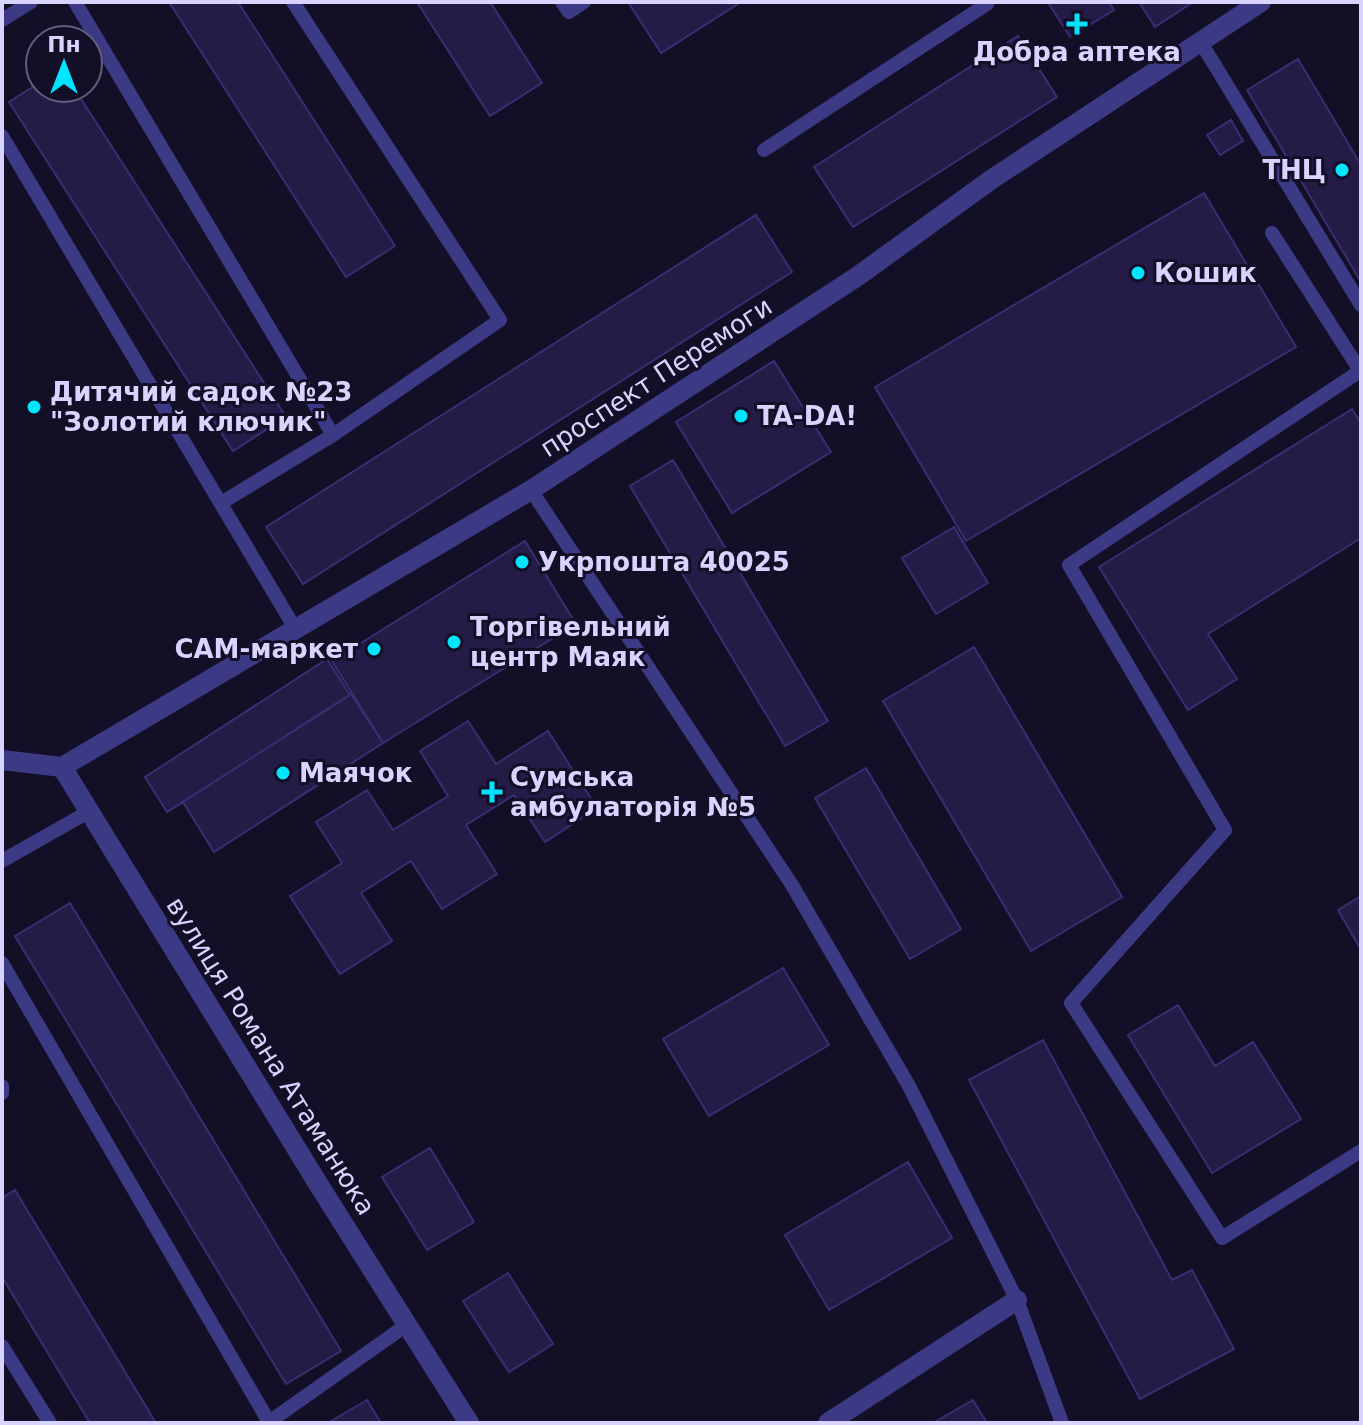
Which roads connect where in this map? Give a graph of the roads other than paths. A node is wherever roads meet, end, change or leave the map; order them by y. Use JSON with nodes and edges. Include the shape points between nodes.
{"nodes":[{"id":1,"x":31,"y":2,"type":"edge"},
{"id":2,"x":75,"y":2,"type":"edge"},
{"id":3,"x":293,"y":2,"type":"edge"},
{"id":4,"x":562,"y":2,"type":"edge"},
{"id":5,"x":584,"y":2,"type":"edge"},
{"id":6,"x":1261,"y":2,"type":"edge"},
{"id":7,"x":987,"y":4,"type":"dead end"},
{"id":8,"x":2,"y":20,"type":"edge"},
{"id":9,"x":1200,"y":41,"type":"junction"},
{"id":10,"x":2,"y":136,"type":"edge"},
{"id":11,"x":764,"y":150,"type":"dead end"},
{"id":12,"x":1272,"y":233,"type":"dead end"},
{"id":13,"x":1361,"y":305,"type":"edge"},
{"id":14,"x":1361,"y":372,"type":"edge"},
{"id":15,"x":333,"y":435,"type":"junction"},
{"id":16,"x":531,"y":490,"type":"junction"},
{"id":17,"x":221,"y":503,"type":"junction"},
{"id":18,"x":296,"y":630,"type":"junction"},
{"id":19,"x":2,"y":760,"type":"edge"},
{"id":20,"x":62,"y":767,"type":"junction"},
{"id":21,"x":90,"y":811,"type":"junction"},
{"id":22,"x":2,"y":861,"type":"edge"},
{"id":23,"x":2,"y":963,"type":"edge"},
{"id":24,"x":2,"y":1086,"type":"edge"},
{"id":25,"x":2,"y":1093,"type":"edge"},
{"id":26,"x":1361,"y":1151,"type":"edge"},
{"id":27,"x":1017,"y":1300,"type":"junction"},
{"id":28,"x":408,"y":1324,"type":"junction"},
{"id":29,"x":2,"y":1346,"type":"edge"},
{"id":30,"x":50,"y":1423,"type":"edge"},
{"id":31,"x":469,"y":1423,"type":"edge"},
{"id":32,"x":828,"y":1423,"type":"edge"},
{"id":33,"x":1062,"y":1423,"type":"edge"}],
"edges":[{"from":1,"to":8,"type":"lane"},
{"from":2,"to":15,"type":"lane"},
{"from":3,"to":15,"type":"lane","via":[[500,320]]},
{"from":4,"to":5,"type":"lane","via":[[569,12]]},
{"from":6,"to":9,"type":"street","name":"проспект Перемоги"},
{"from":7,"to":11,"type":"lane"},
{"from":9,"to":13,"type":"lane"},
{"from":9,"to":16,"type":"street","name":"проспект Перемоги","via":[[992,179],[858,276]]},
{"from":10,"to":17,"type":"lane"},
{"from":12,"to":14,"type":"lane"},
{"from":14,"to":26,"type":"lane","via":[[1069,565],[1225,830],[1071,1003],[1222,1238]]},
{"from":15,"to":17,"type":"lane"},
{"from":16,"to":18,"type":"street","name":"проспект Перемоги"},
{"from":16,"to":27,"type":"lane","via":[[792,885],[909,1086]]},
{"from":17,"to":18,"type":"lane"},
{"from":18,"to":20,"type":"street","name":"проспект Перемоги"},
{"from":19,"to":20,"type":"street"},
{"from":20,"to":21,"type":"street","name":"вулиця Романа Атаманюка"},
{"from":21,"to":22,"type":"lane"},
{"from":21,"to":28,"type":"street","name":"вулиця Романа Атаманюка"},
{"from":23,"to":28,"type":"lane","via":[[269,1422]]},
{"from":24,"to":25,"type":"lane"},
{"from":27,"to":32,"type":"street"},
{"from":27,"to":33,"type":"lane"},
{"from":28,"to":31,"type":"street","name":"вулиця Романа Атаманюка"},
{"from":29,"to":30,"type":"lane"}]}
